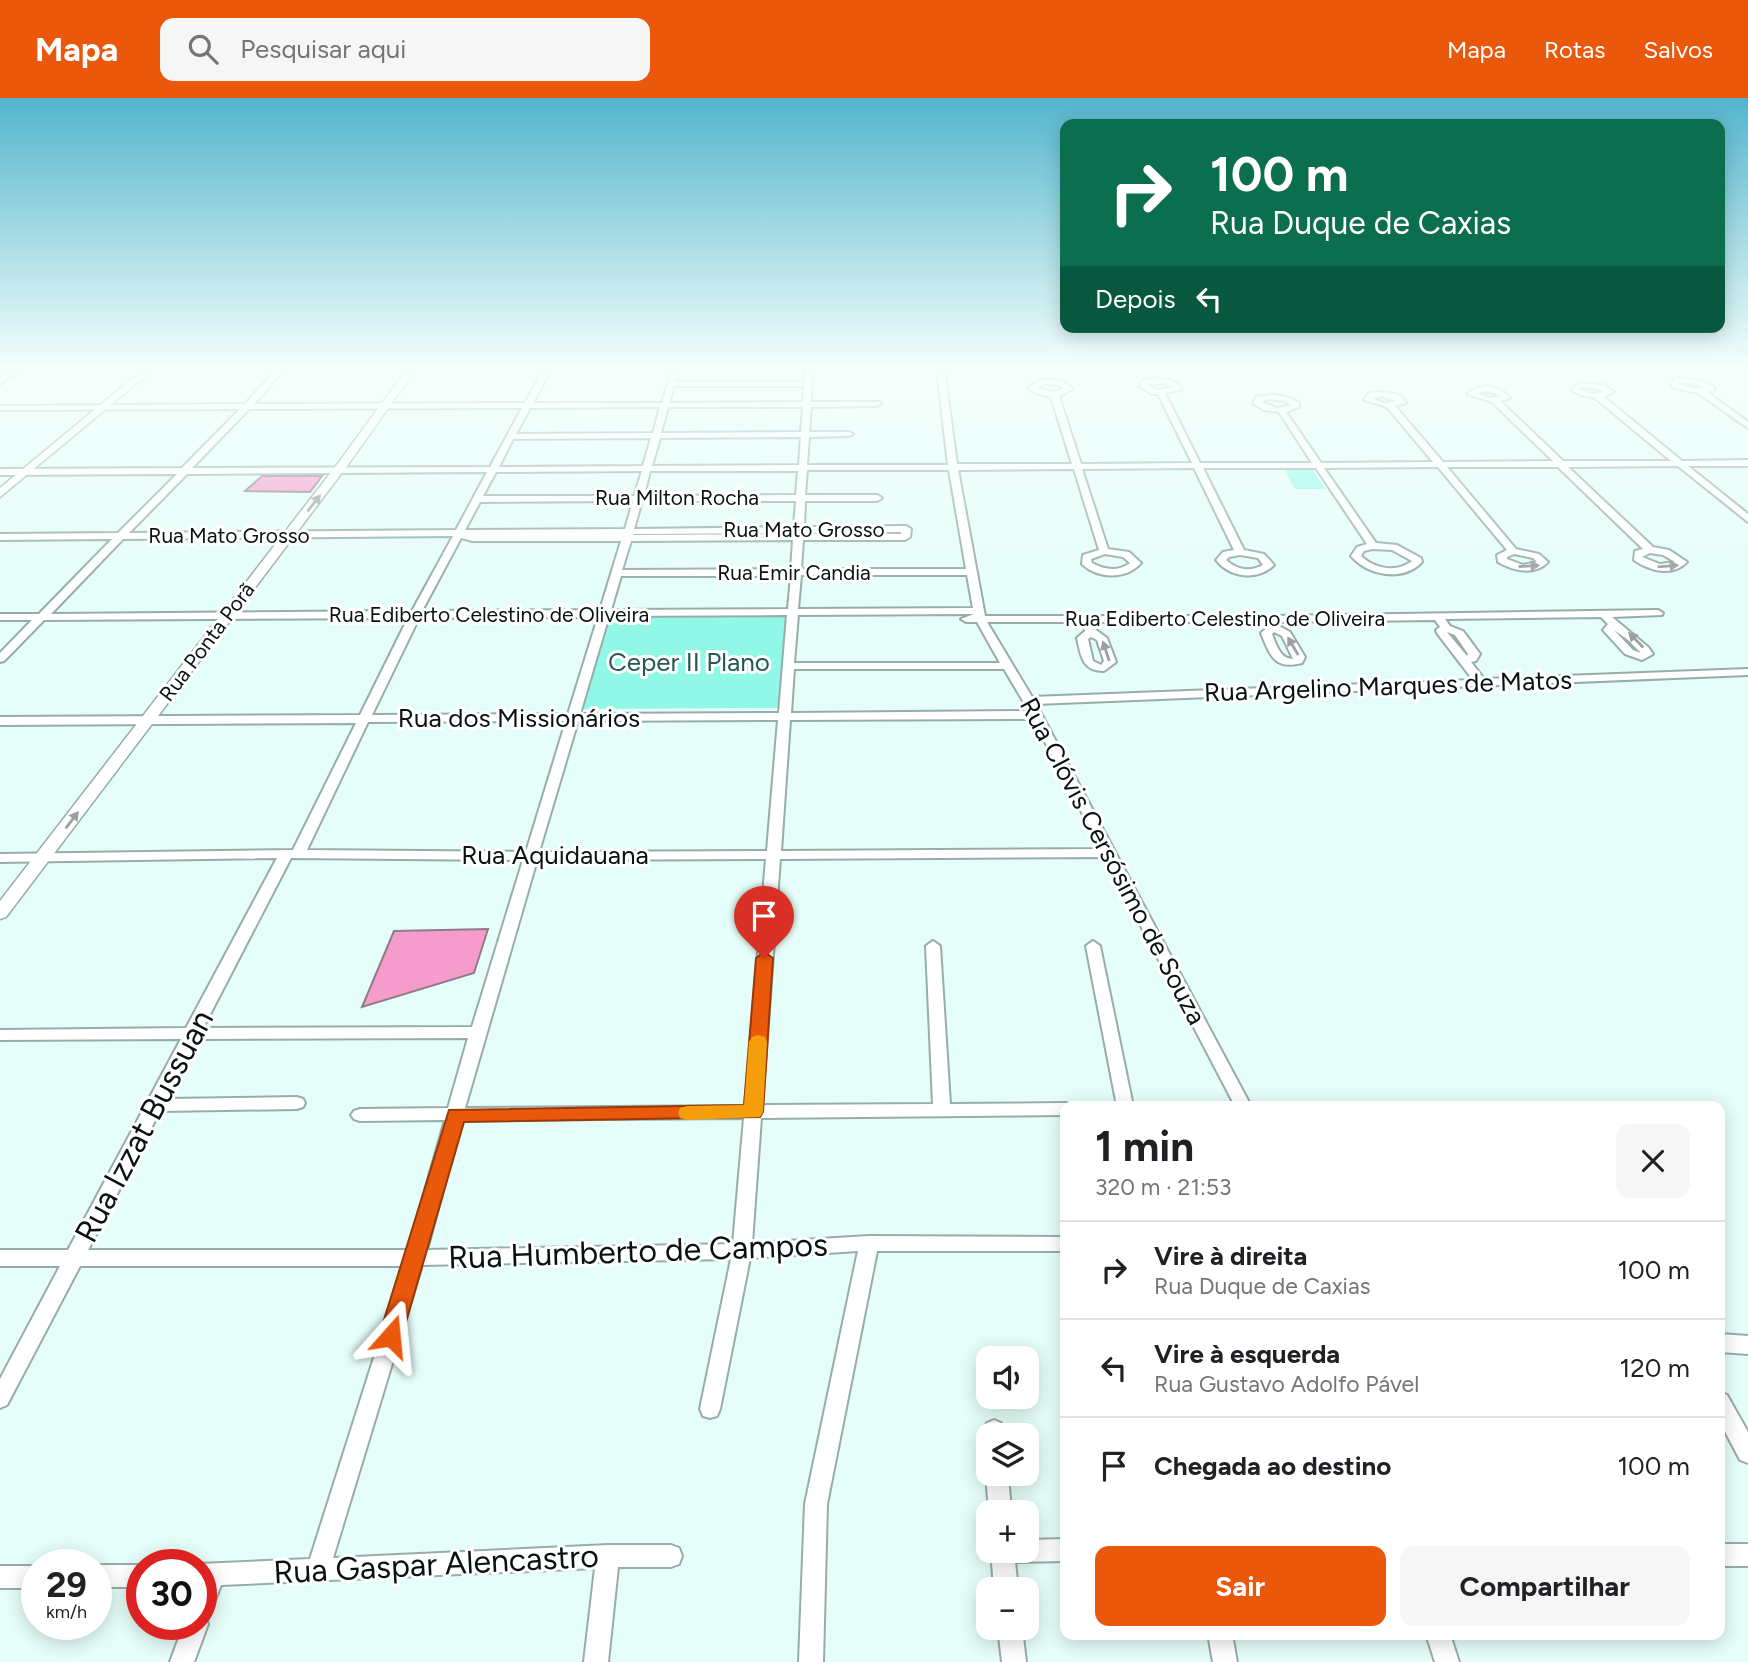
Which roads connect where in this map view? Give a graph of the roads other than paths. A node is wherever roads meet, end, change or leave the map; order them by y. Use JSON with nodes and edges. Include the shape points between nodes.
{"nodes":[{"id":1,"x":61,"y":442,"type":"edge"},
{"id":2,"x":213,"y":442,"type":"edge"},
{"id":3,"x":360,"y":442,"type":"edge"},
{"id":4,"x":507,"y":442,"type":"edge"},
{"id":5,"x":654,"y":442,"type":"edge"},
{"id":6,"x":804,"y":442,"type":"edge"},
{"id":7,"x":950,"y":442,"type":"edge"},
{"id":8,"x":1070,"y":442,"type":"edge"},
{"id":9,"x":1186,"y":442,"type":"edge"},
{"id":10,"x":1303,"y":442,"type":"edge"},
{"id":11,"x":1421,"y":442,"type":"edge"},
{"id":12,"x":1538,"y":442,"type":"edge"},
{"id":13,"x":1654,"y":442,"type":"edge"},
{"id":14,"x":1748,"y":458,"type":"edge"},
{"id":15,"x":1558,"y":461,"type":"junction"},
{"id":16,"x":1677,"y":461,"type":"junction"},
{"id":17,"x":1317,"y":462,"type":"junction"},
{"id":18,"x":1438,"y":462,"type":"junction"},
{"id":19,"x":1197,"y":463,"type":"junction"},
{"id":20,"x":1748,"y":463,"type":"edge"},
{"id":21,"x":953,"y":464,"type":"junction"},
{"id":22,"x":1077,"y":464,"type":"junction"},
{"id":23,"x":802,"y":465,"type":"junction"},
{"id":24,"x":0,"y":466,"type":"edge"},
{"id":25,"x":494,"y":466,"type":"junction"},
{"id":26,"x":648,"y":466,"type":"junction"},
{"id":27,"x":341,"y":467,"type":"junction"},
{"id":28,"x":188,"y":468,"type":"junction"},
{"id":29,"x":30,"y":469,"type":"junction"},
{"id":30,"x":0,"y":472,"type":"edge"},
{"id":31,"x":0,"y":494,"type":"edge"},
{"id":32,"x":802,"y":498,"type":"junction"},
{"id":33,"x":877,"y":498,"type":"dead end"},
{"id":34,"x":477,"y":499,"type":"junction"},
{"id":35,"x":638,"y":499,"type":"junction"},
{"id":36,"x":1748,"y":519,"type":"edge"},
{"id":37,"x":459,"y":534,"type":"junction"},
{"id":38,"x":629,"y":534,"type":"junction"},
{"id":39,"x":799,"y":534,"type":"junction"},
{"id":40,"x":288,"y":536,"type":"junction"},
{"id":41,"x":0,"y":537,"type":"edge"},
{"id":42,"x":121,"y":537,"type":"junction"},
{"id":43,"x":1373,"y":546,"type":"junction"},
{"id":44,"x":1650,"y":550,"type":"dead end"},
{"id":45,"x":1104,"y":551,"type":"dead end"},
{"id":46,"x":1513,"y":551,"type":"dead end"},
{"id":47,"x":1240,"y":552,"type":"dead end"},
{"id":48,"x":971,"y":572,"type":"junction"},
{"id":49,"x":616,"y":573,"type":"junction"},
{"id":50,"x":796,"y":573,"type":"junction"},
{"id":51,"x":1658,"y":612,"type":"dead end"},
{"id":52,"x":603,"y":614,"type":"junction"},
{"id":53,"x":1604,"y":614,"type":"junction"},
{"id":54,"x":415,"y":615,"type":"junction"},
{"id":55,"x":979,"y":615,"type":"junction"},
{"id":56,"x":43,"y":616,"type":"junction"},
{"id":57,"x":226,"y":616,"type":"junction"},
{"id":58,"x":0,"y":617,"type":"edge"},
{"id":59,"x":793,"y":617,"type":"junction"},
{"id":60,"x":1442,"y":623,"type":"junction"},
{"id":61,"x":1613,"y":625,"type":"dead end"},
{"id":62,"x":0,"y":659,"type":"edge"},
{"id":63,"x":789,"y":666,"type":"junction"},
{"id":64,"x":1009,"y":666,"type":"junction"},
{"id":65,"x":1748,"y":672,"type":"edge"},
{"id":66,"x":1479,"y":682,"type":"junction"},
{"id":67,"x":1029,"y":701,"type":"junction"},
{"id":68,"x":1037,"y":715,"type":"junction"},
{"id":69,"x":784,"y":716,"type":"junction"},
{"id":70,"x":571,"y":718,"type":"junction"},
{"id":71,"x":363,"y":719,"type":"junction"},
{"id":72,"x":148,"y":720,"type":"junction"},
{"id":73,"x":0,"y":721,"type":"edge"},
{"id":74,"x":1110,"y":853,"type":"junction"},
{"id":75,"x":292,"y":854,"type":"junction"},
{"id":76,"x":772,"y":854,"type":"junction"},
{"id":77,"x":530,"y":856,"type":"junction"},
{"id":78,"x":0,"y":858,"type":"edge"},
{"id":79,"x":43,"y":858,"type":"junction"},
{"id":80,"x":0,"y":913,"type":"edge"},
{"id":81,"x":933,"y":946,"type":"dead end"},
{"id":82,"x":1093,"y":946,"type":"dead end"},
{"id":83,"x":478,"y":1032,"type":"junction"},
{"id":84,"x":0,"y":1035,"type":"edge"},
{"id":85,"x":191,"y":1035,"type":"junction"},
{"id":86,"x":1124,"y":1101,"type":"edge"},
{"id":87,"x":1240,"y":1101,"type":"edge"},
{"id":88,"x":297,"y":1103,"type":"dead end"},
{"id":89,"x":155,"y":1105,"type":"junction"},
{"id":90,"x":942,"y":1109,"type":"junction"},
{"id":91,"x":1060,"y":1109,"type":"edge"},
{"id":92,"x":753,"y":1112,"type":"junction"},
{"id":93,"x":360,"y":1115,"type":"dead end"},
{"id":94,"x":456,"y":1115,"type":"junction"},
{"id":95,"x":869,"y":1243,"type":"junction"},
{"id":96,"x":1060,"y":1244,"type":"edge"},
{"id":97,"x":742,"y":1251,"type":"junction"},
{"id":98,"x":75,"y":1257,"type":"junction"},
{"id":99,"x":0,"y":1258,"type":"edge"},
{"id":100,"x":415,"y":1258,"type":"junction"},
{"id":101,"x":1725,"y":1343,"type":"edge"},
{"id":102,"x":1748,"y":1345,"type":"edge"},
{"id":103,"x":0,"y":1399,"type":"edge"},
{"id":104,"x":710,"y":1409,"type":"dead end"},
{"id":105,"x":1725,"y":1410,"type":"edge"},
{"id":106,"x":1748,"y":1453,"type":"edge"},
{"id":107,"x":1039,"y":1550,"type":"edge"},
{"id":108,"x":1060,"y":1550,"type":"edge"},
{"id":109,"x":1748,"y":1555,"type":"edge"},
{"id":110,"x":608,"y":1556,"type":"junction"},
{"id":111,"x":671,"y":1556,"type":"dead end"},
{"id":112,"x":1725,"y":1556,"type":"edge"},
{"id":113,"x":318,"y":1569,"type":"junction"},
{"id":114,"x":217,"y":1574,"type":"edge"},
{"id":115,"x":0,"y":1577,"type":"edge"},
{"id":116,"x":21,"y":1577,"type":"edge"},
{"id":117,"x":190,"y":1640,"type":"edge"},
{"id":118,"x":1011,"y":1640,"type":"edge"},
{"id":119,"x":1221,"y":1640,"type":"edge"},
{"id":120,"x":1440,"y":1640,"type":"edge"},
{"id":121,"x":182,"y":1662,"type":"edge"},
{"id":122,"x":596,"y":1662,"type":"edge"},
{"id":123,"x":811,"y":1662,"type":"edge"},
{"id":124,"x":1013,"y":1662,"type":"edge"},
{"id":125,"x":1226,"y":1662,"type":"edge"},
{"id":126,"x":1447,"y":1662,"type":"edge"}],
"edges":[{"from":1,"to":29,"type":"street"},
{"from":2,"to":28,"type":"street"},
{"from":3,"to":27,"type":"street","name":"Rua Ponta Porã"},
{"from":4,"to":25,"type":"street","name":"Rua Izzat Bussuan"},
{"from":5,"to":26,"type":"street"},
{"from":6,"to":23,"type":"street"},
{"from":7,"to":21,"type":"street"},
{"from":8,"to":22,"type":"street"},
{"from":9,"to":19,"type":"street"},
{"from":10,"to":17,"type":"street"},
{"from":11,"to":18,"type":"street"},
{"from":12,"to":15,"type":"street"},
{"from":13,"to":16,"type":"street"},
{"from":14,"to":16,"type":"street"},
{"from":15,"to":16,"type":"street"},
{"from":15,"to":18,"type":"street"},
{"from":15,"to":44,"type":"street"},
{"from":16,"to":20,"type":"street"},
{"from":16,"to":36,"type":"street"},
{"from":17,"to":18,"type":"street"},
{"from":17,"to":19,"type":"street"},
{"from":17,"to":43,"type":"street"},
{"from":18,"to":46,"type":"street"},
{"from":19,"to":22,"type":"street"},
{"from":19,"to":47,"type":"street"},
{"from":21,"to":22,"type":"street"},
{"from":21,"to":23,"type":"street"},
{"from":21,"to":48,"type":"street"},
{"from":22,"to":45,"type":"street"},
{"from":23,"to":26,"type":"street"},
{"from":23,"to":32,"type":"street"},
{"from":24,"to":29,"type":"street"},
{"from":25,"to":26,"type":"street"},
{"from":25,"to":27,"type":"street"},
{"from":25,"to":34,"type":"street","name":"Rua Izzat Bussuan"},
{"from":26,"to":35,"type":"street"},
{"from":27,"to":28,"type":"street"},
{"from":40,"to":27,"type":"street","name":"Rua Ponta Porã","one_way":true},
{"from":28,"to":29,"type":"street"},
{"from":28,"to":42,"type":"street"},
{"from":29,"to":30,"type":"street"},
{"from":29,"to":31,"type":"street"},
{"from":32,"to":33,"type":"street","name":"Rua Milton Rocha"},
{"from":32,"to":35,"type":"street","name":"Rua Milton Rocha"},
{"from":32,"to":39,"type":"street"},
{"from":34,"to":35,"type":"street","name":"Rua Milton Rocha"},
{"from":34,"to":37,"type":"street","name":"Rua Izzat Bussuan"},
{"from":35,"to":38,"type":"street"},
{"from":37,"to":38,"type":"street","name":"Rua Mato Grosso","via":[[472,538]]},
{"from":37,"to":40,"type":"street","name":"Rua Mato Grosso"},
{"from":37,"to":54,"type":"street","name":"Rua Izzat Bussuan"},
{"from":38,"to":39,"type":"street","name":"Rua Mato Grosso"},
{"from":38,"to":49,"type":"street"},
{"from":39,"to":39,"type":"street","name":"Rua Mato Grosso","via":[[905,537],[906,529]]},
{"from":39,"to":50,"type":"street"},
{"from":40,"to":42,"type":"street","name":"Rua Mato Grosso"},
{"from":40,"to":57,"type":"street","name":"Rua Ponta Porã"},
{"from":41,"to":42,"type":"street","name":"Rua Mato Grosso"},
{"from":42,"to":56,"type":"street"},
{"from":43,"to":43,"type":"street","via":[[1356,552],[1359,560],[1371,567],[1390,571],[1408,569],[1417,562],[1403,550]]},
{"from":48,"to":50,"type":"street","name":"Rua Emir Candia"},
{"from":48,"to":55,"type":"street"},
{"from":49,"to":50,"type":"street","name":"Rua Emir Candia"},
{"from":49,"to":52,"type":"street"},
{"from":50,"to":59,"type":"street"},
{"from":51,"to":53,"type":"street","name":"Rua Ediberto Celestino de Oliveira"},
{"from":52,"to":54,"type":"street","name":"Rua Ediberto Celestino de Oliveira"},
{"from":52,"to":59,"type":"street","name":"Rua Ediberto Celestino de Oliveira"},
{"from":52,"to":70,"type":"street"},
{"from":53,"to":60,"type":"street","name":"Rua Ediberto Celestino de Oliveira"},
{"from":53,"to":61,"type":"street"},
{"from":54,"to":57,"type":"street","name":"Rua Ediberto Celestino de Oliveira"},
{"from":54,"to":71,"type":"street","name":"Rua Izzat Bussuan"},
{"from":55,"to":59,"type":"street","name":"Rua Ediberto Celestino de Oliveira"},
{"from":55,"to":60,"type":"street","name":"Rua Ediberto Celestino de Oliveira","via":[[1090,626]]},
{"from":55,"to":64,"type":"street","name":"Rua Clóvis Cersósimo de Souza"},
{"from":56,"to":57,"type":"street","name":"Rua Ediberto Celestino de Oliveira"},
{"from":56,"to":58,"type":"street","name":"Rua Ediberto Celestino de Oliveira"},
{"from":56,"to":62,"type":"street"},
{"from":57,"to":72,"type":"street","name":"Rua Ponta Porã"},
{"from":59,"to":63,"type":"street"},
{"from":60,"to":66,"type":"street","via":[[1441,633]]},
{"from":63,"to":64,"type":"street"},
{"from":63,"to":69,"type":"street"},
{"from":64,"to":67,"type":"street","name":"Rua Clóvis Cersósimo de Souza"},
{"from":65,"to":66,"type":"street","name":"Rua Argelino Marques de Matos"},
{"from":66,"to":67,"type":"street","name":"Rua Argelino Marques de Matos"},
{"from":67,"to":68,"type":"street","name":"Rua Clóvis Cersósimo de Souza"},
{"from":68,"to":69,"type":"street","name":"Rua dos Missionários"},
{"from":68,"to":74,"type":"street","name":"Rua Clóvis Cersósimo de Souza"},
{"from":69,"to":70,"type":"street","name":"Rua dos Missionários"},
{"from":69,"to":76,"type":"street"},
{"from":70,"to":71,"type":"street","name":"Rua dos Missionários"},
{"from":70,"to":77,"type":"street"},
{"from":71,"to":72,"type":"street","name":"Rua dos Missionários"},
{"from":71,"to":75,"type":"street","name":"Rua Izzat Bussuan"},
{"from":72,"to":73,"type":"street","name":"Rua dos Missionários"},
{"from":79,"to":72,"type":"street","name":"Rua Ponta Porã","one_way":true},
{"from":74,"to":76,"type":"street","name":"Rua Aquidauana"},
{"from":74,"to":87,"type":"street","name":"Rua Clóvis Cersósimo de Souza"},
{"from":75,"to":77,"type":"street","name":"Rua Aquidauana"},
{"from":75,"to":79,"type":"street","name":"Rua Aquidauana"},
{"from":75,"to":85,"type":"street","name":"Rua Izzat Bussuan"},
{"from":76,"to":77,"type":"street","name":"Rua Aquidauana"},
{"from":76,"to":92,"type":"street"},
{"from":77,"to":83,"type":"street"},
{"from":78,"to":79,"type":"street","name":"Rua Aquidauana"},
{"from":79,"to":80,"type":"street","name":"Rua Ponta Porã"},
{"from":81,"to":90,"type":"street"},
{"from":82,"to":86,"type":"street"},
{"from":83,"to":85,"type":"street"},
{"from":83,"to":94,"type":"street"},
{"from":84,"to":85,"type":"street"},
{"from":85,"to":89,"type":"street","name":"Rua Izzat Bussuan"},
{"from":88,"to":89,"type":"street"},
{"from":89,"to":98,"type":"street","name":"Rua Izzat Bussuan"},
{"from":90,"to":91,"type":"street"},
{"from":90,"to":92,"type":"street"},
{"from":92,"to":94,"type":"street"},
{"from":92,"to":97,"type":"street"},
{"from":93,"to":94,"type":"street"},
{"from":94,"to":100,"type":"street"},
{"from":95,"to":96,"type":"street","name":"Rua Humberto de Campos"},
{"from":95,"to":97,"type":"street","name":"Rua Humberto de Campos"},
{"from":95,"to":123,"type":"street","via":[[816,1504]]},
{"from":97,"to":100,"type":"street","name":"Rua Humberto de Campos"},
{"from":97,"to":104,"type":"street"},
{"from":98,"to":99,"type":"street","name":"Rua Humberto de Campos"},
{"from":98,"to":100,"type":"street","name":"Rua Humberto de Campos"},
{"from":98,"to":103,"type":"street","name":"Rua Izzat Bussuan"},
{"from":100,"to":113,"type":"street"},
{"from":101,"to":102,"type":"street"},
{"from":105,"to":106,"type":"street"},
{"from":107,"to":108,"type":"street"},
{"from":109,"to":112,"type":"street"},
{"from":110,"to":111,"type":"street","name":"Rua Gaspar Alencastro"},
{"from":110,"to":113,"type":"street","name":"Rua Gaspar Alencastro"},
{"from":110,"to":122,"type":"street"},
{"from":113,"to":114,"type":"street","name":"Rua Gaspar Alencastro"},
{"from":115,"to":116,"type":"street"},
{"from":117,"to":121,"type":"street"},
{"from":118,"to":124,"type":"street"},
{"from":119,"to":125,"type":"street"},
{"from":120,"to":126,"type":"street"}]}
